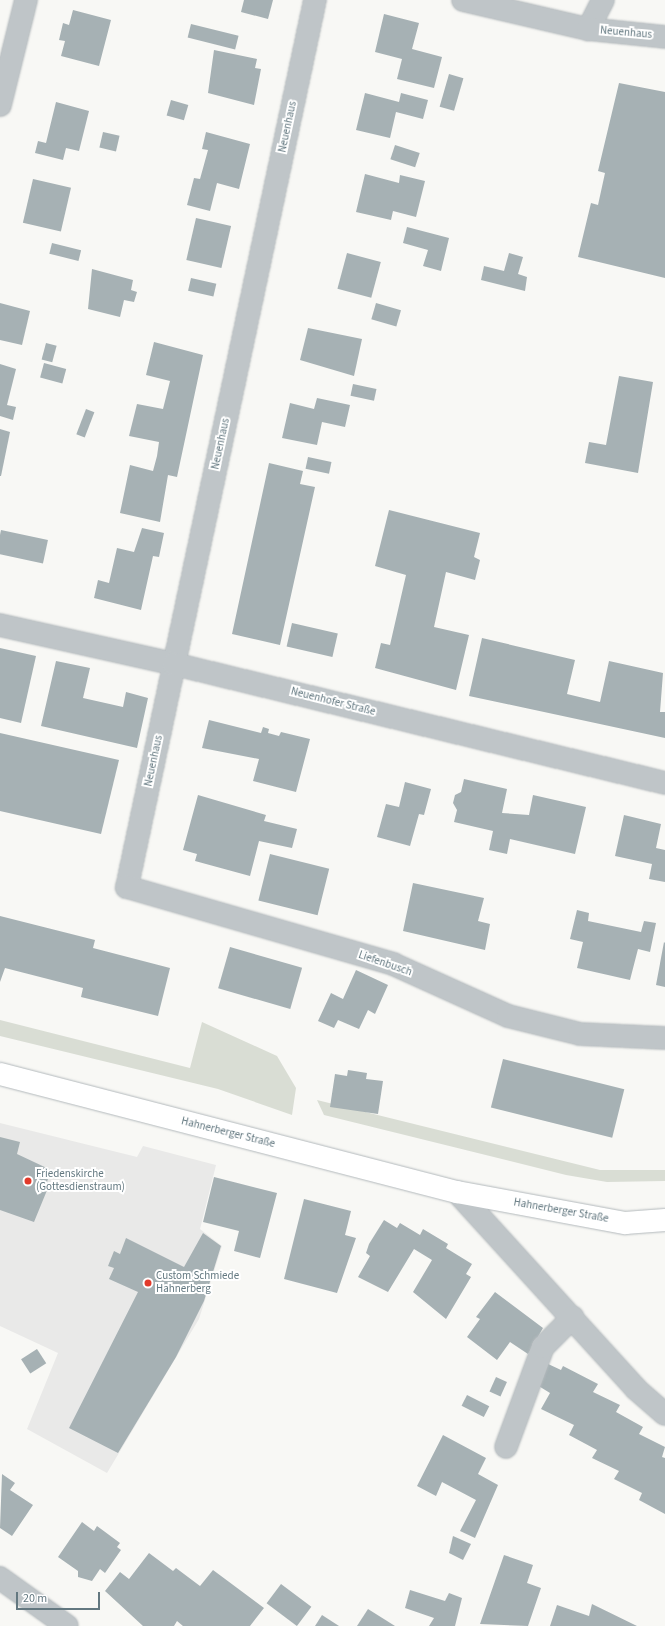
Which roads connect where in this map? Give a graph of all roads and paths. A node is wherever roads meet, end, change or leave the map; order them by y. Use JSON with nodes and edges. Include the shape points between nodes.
{"nodes":[{"id":1,"x":26,"y":0,"type":"edge"},
{"id":2,"x":315,"y":0,"type":"edge"},
{"id":3,"x":463,"y":0,"type":"edge"},
{"id":4,"x":603,"y":0,"type":"edge"},
{"id":5,"x":588,"y":29,"type":"junction"},
{"id":6,"x":665,"y":37,"type":"edge"},
{"id":7,"x":0,"y":105,"type":"edge"},
{"id":8,"x":0,"y":625,"type":"edge"},
{"id":9,"x":174,"y":664,"type":"junction"},
{"id":10,"x":665,"y":783,"type":"edge"},
{"id":11,"x":127,"y":887,"type":"joint"},
{"id":12,"x":665,"y":1038,"type":"edge"},
{"id":13,"x":0,"y":1074,"type":"edge"},
{"id":14,"x":457,"y":1192,"type":"junction"},
{"id":15,"x":665,"y":1220,"type":"edge"},
{"id":16,"x":572,"y":1317,"type":"junction"},
{"id":17,"x":665,"y":1414,"type":"edge"},
{"id":18,"x":506,"y":1447,"type":"dead end"},
{"id":19,"x":0,"y":1578,"type":"edge"},
{"id":20,"x":67,"y":1626,"type":"edge"}],
"edges":[{"from":1,"to":7,"type":"street"},
{"from":2,"to":9,"type":"street","name":"Neuenhaus"},
{"from":3,"to":5,"type":"street","name":"Neuenhaus"},
{"from":4,"to":5,"type":"street","name":"Neuenhaus"},
{"from":5,"to":6,"type":"street","name":"Neuenhaus"},
{"from":8,"to":9,"type":"street","name":"Neuenhofer Straße"},
{"from":9,"to":10,"type":"street","name":"Neuenhofer Straße"},
{"from":9,"to":11,"type":"street","name":"Neuenhaus"},
{"from":11,"to":12,"type":"street","name":"Liefenbusch","via":[[393,964],[508,1016],[580,1034]]},
{"from":13,"to":14,"type":"main road","name":"Hahnerberger Straße"},
{"from":14,"to":15,"type":"main road","name":"Hahnerberger Straße","via":[[625,1223]]},
{"from":14,"to":16,"type":"street"},
{"from":16,"to":17,"type":"street","via":[[636,1389]]},
{"from":16,"to":18,"type":"street","via":[[543,1347]]},
{"from":19,"to":20,"type":"street"}]}
